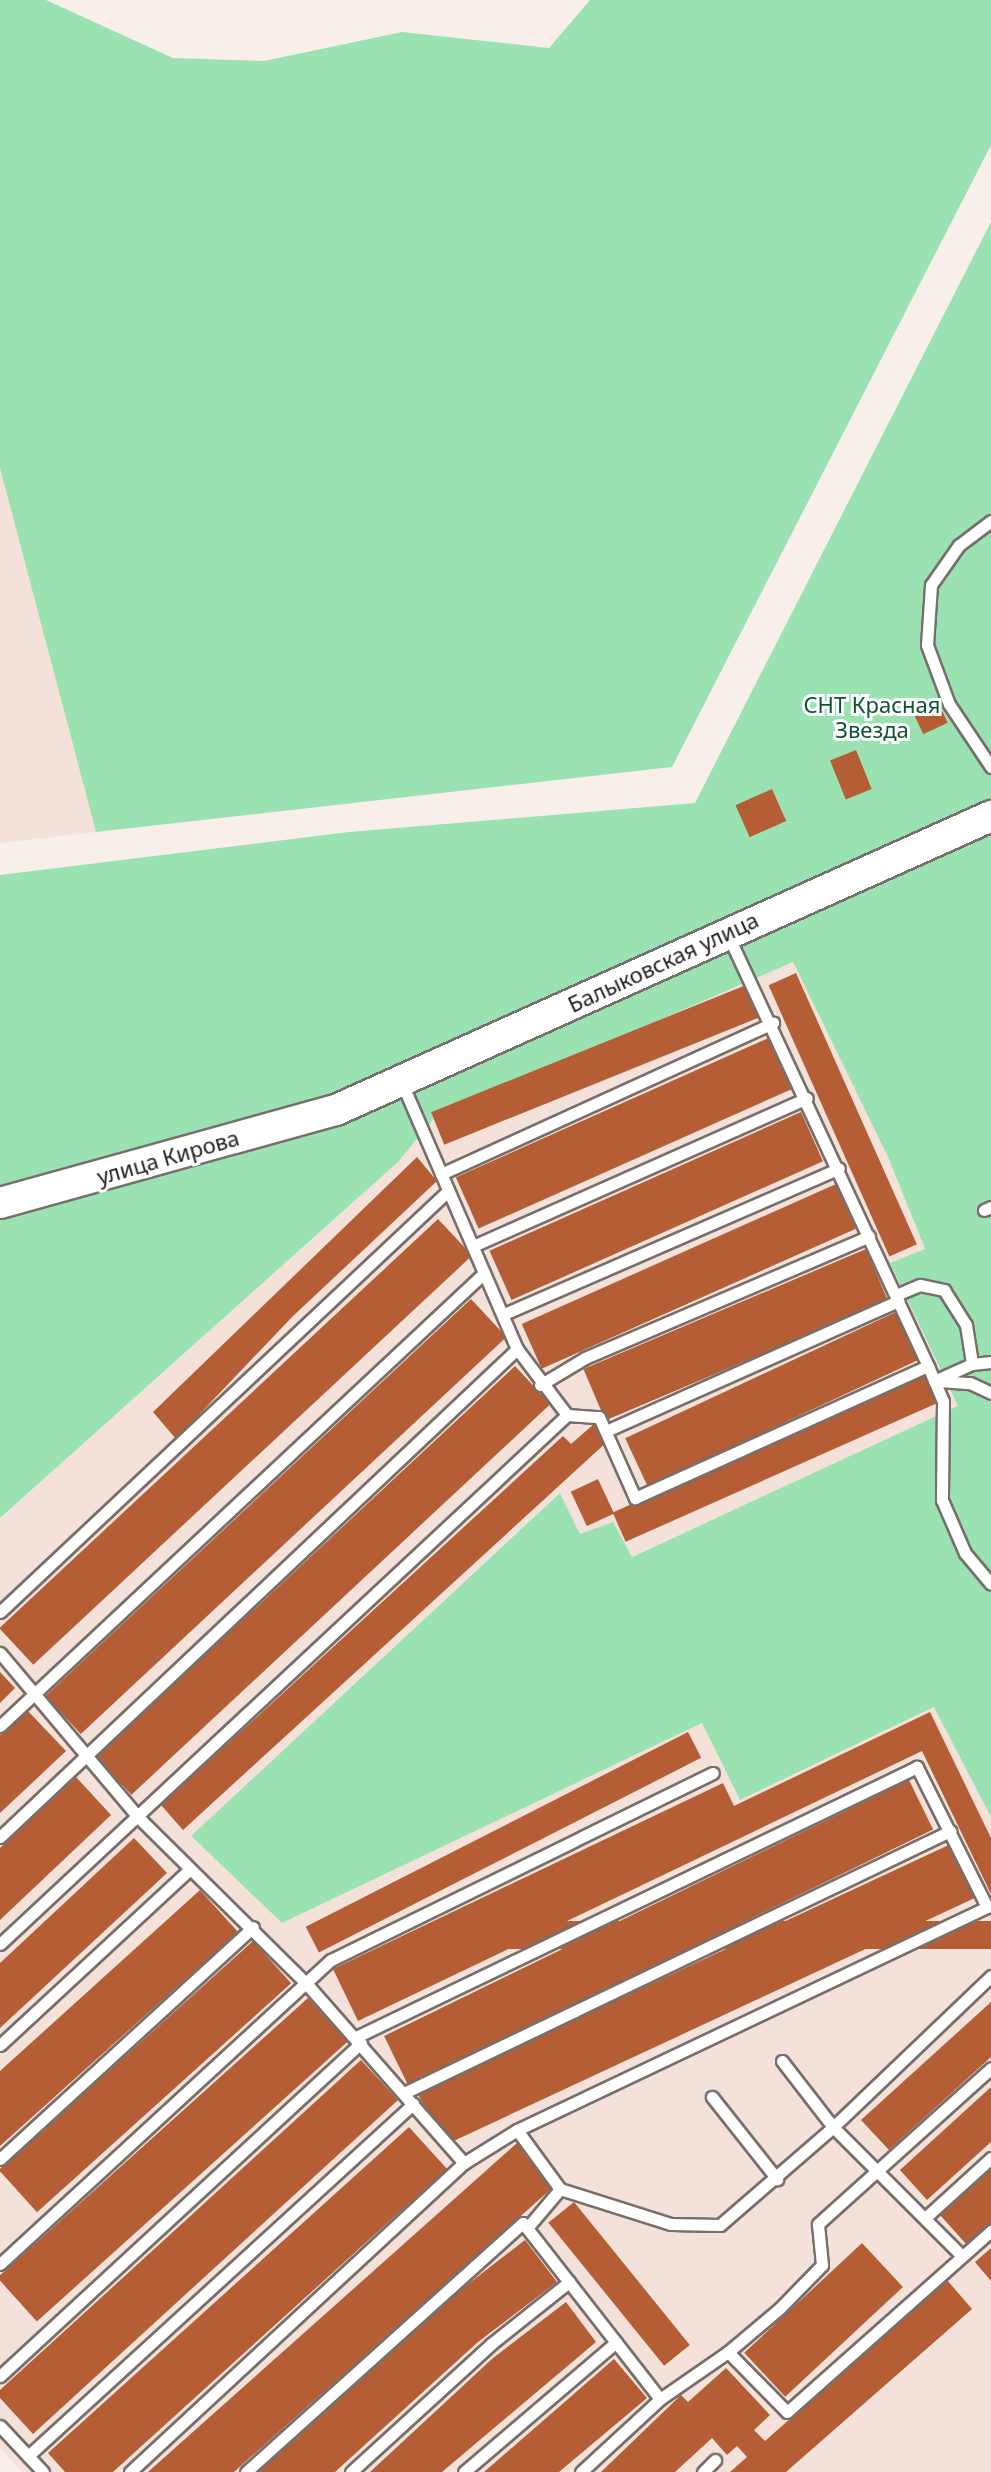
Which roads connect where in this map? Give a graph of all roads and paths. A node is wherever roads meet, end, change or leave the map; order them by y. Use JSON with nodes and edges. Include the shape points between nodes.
{"nodes":[{"id":1,"x":991,"y":521,"type":"edge"},
{"id":2,"x":991,"y":767,"type":"edge"},
{"id":3,"x":991,"y":816,"type":"edge"},
{"id":4,"x":726,"y":931,"type":"junction"},
{"id":5,"x":773,"y":1023,"type":"junction"},
{"id":6,"x":401,"y":1081,"type":"junction"},
{"id":7,"x":807,"y":1098,"type":"junction"},
{"id":8,"x":336,"y":1110,"type":"joint"},
{"id":9,"x":839,"y":1168,"type":"junction"},
{"id":10,"x":441,"y":1174,"type":"junction"},
{"id":11,"x":448,"y":1191,"type":"junction"},
{"id":12,"x":0,"y":1203,"type":"edge"},
{"id":13,"x":869,"y":1236,"type":"junction"},
{"id":14,"x":473,"y":1246,"type":"junction"},
{"id":15,"x":484,"y":1273,"type":"junction"},
{"id":16,"x":897,"y":1298,"type":"junction"},
{"id":17,"x":504,"y":1314,"type":"junction"},
{"id":18,"x":517,"y":1349,"type":"junction"},
{"id":19,"x":991,"y":1362,"type":"edge"},
{"id":20,"x":972,"y":1364,"type":"junction"},
{"id":21,"x":928,"y":1366,"type":"junction"},
{"id":22,"x":934,"y":1381,"type":"junction"},
{"id":23,"x":540,"y":1385,"type":"junction"},
{"id":24,"x":991,"y":1393,"type":"edge"},
{"id":25,"x":567,"y":1415,"type":"junction"},
{"id":26,"x":606,"y":1431,"type":"junction"},
{"id":27,"x":991,"y":1584,"type":"edge"},
{"id":28,"x":0,"y":1612,"type":"edge"},
{"id":29,"x":0,"y":1653,"type":"edge"},
{"id":30,"x":35,"y":1693,"type":"junction"},
{"id":31,"x":0,"y":1726,"type":"edge"},
{"id":32,"x":87,"y":1756,"type":"junction"},
{"id":33,"x":713,"y":1773,"type":"dead end"},
{"id":34,"x":138,"y":1817,"type":"junction"},
{"id":35,"x":950,"y":1831,"type":"junction"},
{"id":36,"x":0,"y":1837,"type":"edge"},
{"id":37,"x":190,"y":1869,"type":"junction"},
{"id":38,"x":253,"y":1927,"type":"junction"},
{"id":39,"x":0,"y":1944,"type":"edge"},
{"id":40,"x":991,"y":1976,"type":"edge"},
{"id":41,"x":305,"y":1982,"type":"junction"},
{"id":42,"x":358,"y":2040,"type":"junction"},
{"id":43,"x":0,"y":2045,"type":"edge"},
{"id":44,"x":782,"y":2061,"type":"dead end"},
{"id":45,"x":991,"y":2068,"type":"edge"},
{"id":46,"x":404,"y":2093,"type":"junction"},
{"id":47,"x":712,"y":2097,"type":"dead end"},
{"id":48,"x":413,"y":2104,"type":"junction"},
{"id":49,"x":833,"y":2127,"type":"junction"},
{"id":50,"x":517,"y":2130,"type":"junction"},
{"id":51,"x":991,"y":2158,"type":"edge"},
{"id":52,"x":0,"y":2159,"type":"edge"},
{"id":53,"x":464,"y":2163,"type":"junction"},
{"id":54,"x":877,"y":2171,"type":"junction"},
{"id":55,"x":777,"y":2179,"type":"junction"},
{"id":56,"x":560,"y":2189,"type":"junction"},
{"id":57,"x":925,"y":2218,"type":"junction"},
{"id":58,"x":527,"y":2228,"type":"junction"},
{"id":59,"x":991,"y":2231,"type":"edge"},
{"id":60,"x":962,"y":2256,"type":"junction"},
{"id":61,"x":0,"y":2264,"type":"edge"},
{"id":62,"x":569,"y":2282,"type":"junction"},
{"id":63,"x":616,"y":2342,"type":"junction"},
{"id":64,"x":728,"y":2352,"type":"junction"},
{"id":65,"x":0,"y":2376,"type":"edge"},
{"id":66,"x":660,"y":2399,"type":"junction"},
{"id":67,"x":0,"y":2426,"type":"edge"},
{"id":68,"x":28,"y":2456,"type":"junction"},
{"id":69,"x":715,"y":2460,"type":"dead end"},
{"id":70,"x":43,"y":2472,"type":"edge"},
{"id":71,"x":130,"y":2472,"type":"edge"},
{"id":72,"x":246,"y":2472,"type":"edge"},
{"id":73,"x":351,"y":2472,"type":"edge"},
{"id":74,"x":464,"y":2472,"type":"edge"},
{"id":75,"x":581,"y":2472,"type":"edge"},
{"id":76,"x":703,"y":2472,"type":"edge"}],
"edges":[{"from":1,"to":2,"type":"lane","via":[[959,545],[931,585],[927,645],[949,704]]},
{"from":3,"to":4,"type":"street","name":"Балыковская улица"},
{"from":4,"to":5,"type":"lane"},
{"from":4,"to":6,"type":"street","name":"Балыковская улица"},
{"from":5,"to":7,"type":"lane"},
{"from":5,"to":10,"type":"lane"},
{"from":6,"to":8,"type":"street","name":"Балыковская улица"},
{"from":6,"to":10,"type":"lane"},
{"from":7,"to":9,"type":"lane"},
{"from":7,"to":14,"type":"lane"},
{"from":8,"to":12,"type":"street","name":"улица Кирова"},
{"from":9,"to":13,"type":"lane"},
{"from":9,"to":17,"type":"lane"},
{"from":10,"to":11,"type":"lane"},
{"from":11,"to":14,"type":"lane"},
{"from":11,"to":28,"type":"lane"},
{"from":13,"to":16,"type":"lane"},
{"from":13,"to":23,"type":"lane","via":[[585,1358]]},
{"from":14,"to":15,"type":"lane"},
{"from":15,"to":17,"type":"lane"},
{"from":15,"to":30,"type":"lane"},
{"from":16,"to":20,"type":"lane","via":[[920,1285],[944,1290],[966,1325]]},
{"from":16,"to":21,"type":"lane"},
{"from":16,"to":26,"type":"lane"},
{"from":17,"to":18,"type":"lane"},
{"from":18,"to":23,"type":"lane"},
{"from":18,"to":32,"type":"lane"},
{"from":19,"to":20,"type":"lane"},
{"from":20,"to":22,"type":"lane"},
{"from":21,"to":22,"type":"lane"},
{"from":21,"to":26,"type":"lane","via":[[635,1498]]},
{"from":22,"to":24,"type":"lane","via":[[970,1383]]},
{"from":22,"to":27,"type":"lane","via":[[943,1401],[942,1500],[965,1553]]},
{"from":23,"to":25,"type":"lane"},
{"from":25,"to":26,"type":"lane","via":[[599,1417]]},
{"from":25,"to":34,"type":"lane"},
{"from":29,"to":30,"type":"lane"},
{"from":30,"to":31,"type":"lane"},
{"from":30,"to":32,"type":"lane"},
{"from":32,"to":34,"type":"lane"},
{"from":32,"to":36,"type":"lane"},
{"from":33,"to":41,"type":"lane","via":[[331,1960]]},
{"from":34,"to":37,"type":"lane"},
{"from":34,"to":39,"type":"lane"},
{"from":35,"to":42,"type":"lane","via":[[917,1767]]},
{"from":35,"to":46,"type":"lane"},
{"from":35,"to":50,"type":"lane","via":[[987,1907]]},
{"from":37,"to":38,"type":"lane"},
{"from":37,"to":43,"type":"lane"},
{"from":38,"to":41,"type":"lane"},
{"from":38,"to":52,"type":"lane"},
{"from":40,"to":49,"type":"lane"},
{"from":41,"to":42,"type":"lane"},
{"from":41,"to":61,"type":"lane"},
{"from":42,"to":46,"type":"lane"},
{"from":42,"to":65,"type":"lane"},
{"from":44,"to":49,"type":"lane"},
{"from":45,"to":54,"type":"lane"},
{"from":46,"to":48,"type":"lane"},
{"from":47,"to":55,"type":"lane"},
{"from":48,"to":53,"type":"lane"},
{"from":48,"to":68,"type":"lane"},
{"from":49,"to":54,"type":"lane"},
{"from":49,"to":55,"type":"lane"},
{"from":50,"to":53,"type":"lane"},
{"from":50,"to":56,"type":"lane"},
{"from":51,"to":57,"type":"lane"},
{"from":53,"to":71,"type":"lane"},
{"from":54,"to":57,"type":"lane"},
{"from":54,"to":64,"type":"lane","via":[[818,2224],[822,2265]]},
{"from":55,"to":56,"type":"lane","via":[[720,2225],[671,2224]]},
{"from":56,"to":58,"type":"lane"},
{"from":57,"to":60,"type":"lane"},
{"from":58,"to":62,"type":"lane"},
{"from":58,"to":72,"type":"lane","via":[[523,2223]]},
{"from":59,"to":60,"type":"lane"},
{"from":60,"to":64,"type":"lane","via":[[787,2412]]},
{"from":62,"to":63,"type":"lane"},
{"from":62,"to":73,"type":"lane","via":[[491,2344]]},
{"from":63,"to":66,"type":"lane"},
{"from":63,"to":74,"type":"lane"},
{"from":64,"to":66,"type":"lane"},
{"from":66,"to":75,"type":"lane"},
{"from":67,"to":68,"type":"lane"},
{"from":68,"to":70,"type":"lane"},
{"from":69,"to":76,"type":"lane"}]}
